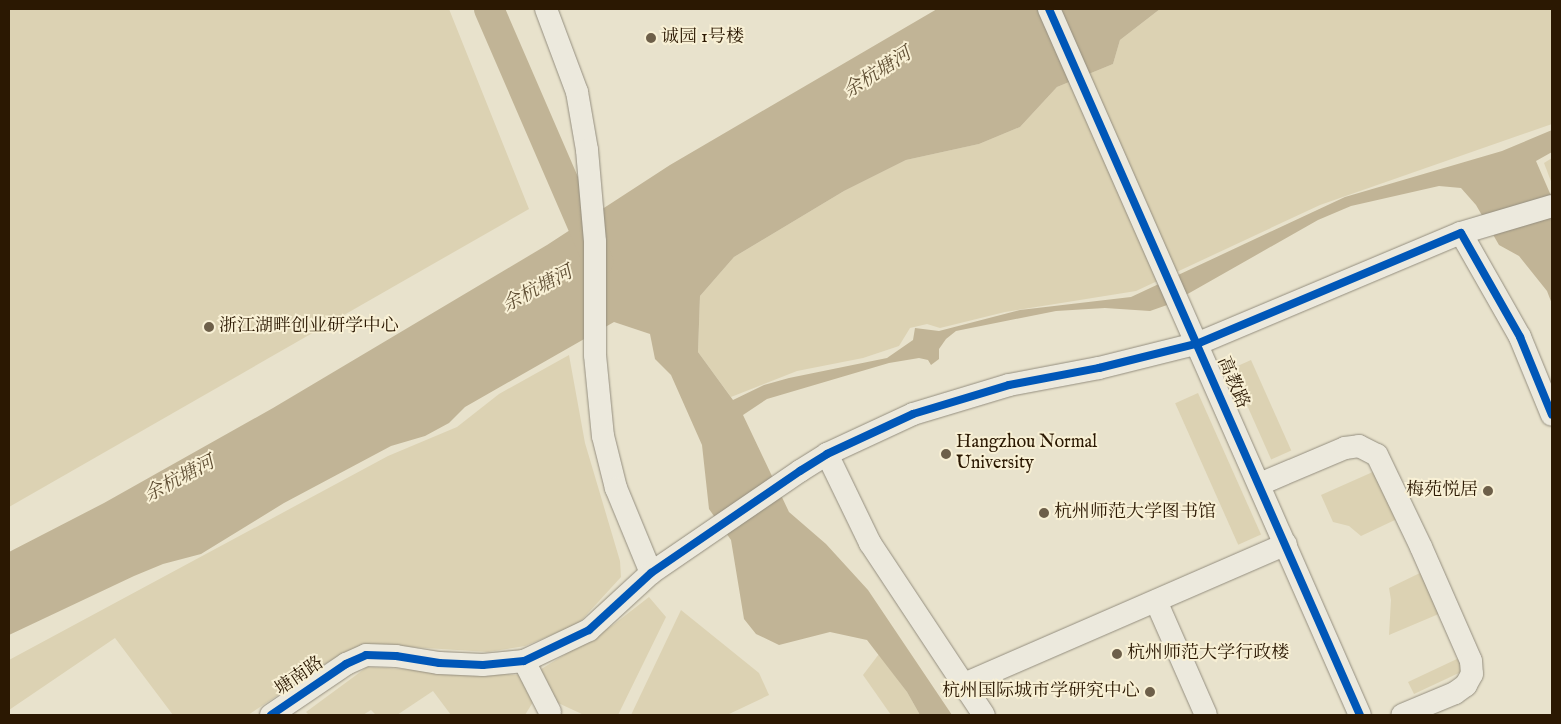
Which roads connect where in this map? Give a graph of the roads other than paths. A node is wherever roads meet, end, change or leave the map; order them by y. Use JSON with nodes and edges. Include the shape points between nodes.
{"nodes":[{"id":1,"x":546,"y":9,"type":"edge"},
{"id":2,"x":1050,"y":9,"type":"edge"},
{"id":3,"x":1552,"y":206,"type":"edge"},
{"id":4,"x":1466,"y":231,"type":"junction"},
{"id":5,"x":1199,"y":343,"type":"junction"},
{"id":6,"x":1552,"y":415,"type":"edge"},
{"id":7,"x":828,"y":454,"type":"junction"},
{"id":8,"x":1260,"y":484,"type":"junction"},
{"id":9,"x":1286,"y":544,"type":"junction"},
{"id":10,"x":651,"y":574,"type":"junction"},
{"id":11,"x":1156,"y":601,"type":"junction"},
{"id":12,"x":524,"y":661,"type":"junction"},
{"id":13,"x":964,"y":684,"type":"junction"},
{"id":14,"x":551,"y":714,"type":"edge"},
{"id":15,"x":271,"y":715,"type":"edge"},
{"id":16,"x":984,"y":715,"type":"edge"},
{"id":17,"x":1206,"y":715,"type":"edge"},
{"id":18,"x":1360,"y":715,"type":"edge"},
{"id":19,"x":1402,"y":715,"type":"edge"}],
"edges":[{"from":1,"to":10,"type":"street","via":[[577,92],[587,150],[595,242],[595,355],[603,436],[629,526]]},
{"from":2,"to":5,"type":"street","name":"高教路"},
{"from":3,"to":4,"type":"street"},
{"from":4,"to":5,"type":"street"},
{"from":4,"to":6,"type":"street","via":[[1520,337]]},
{"from":5,"to":7,"type":"street","via":[[992,390],[913,414]]},
{"from":5,"to":8,"type":"street","name":"高教路"},
{"from":7,"to":10,"type":"street"},
{"from":7,"to":13,"type":"street","via":[[870,543]]},
{"from":8,"to":9,"type":"street","name":"高教路"},
{"from":8,"to":19,"type":"street","via":[[1346,448],[1359,446],[1377,455],[1422,547],[1472,668],[1466,685],[1455,693]]},
{"from":9,"to":11,"type":"street"},
{"from":9,"to":18,"type":"street","name":"高教路"},
{"from":10,"to":12,"type":"street","via":[[590,630]]},
{"from":11,"to":13,"type":"street"},
{"from":11,"to":17,"type":"street"},
{"from":12,"to":14,"type":"street"},
{"from":12,"to":15,"type":"street","name":"塘南路","via":[[456,664],[366,655],[346,664]]},
{"from":13,"to":16,"type":"street"}]}
